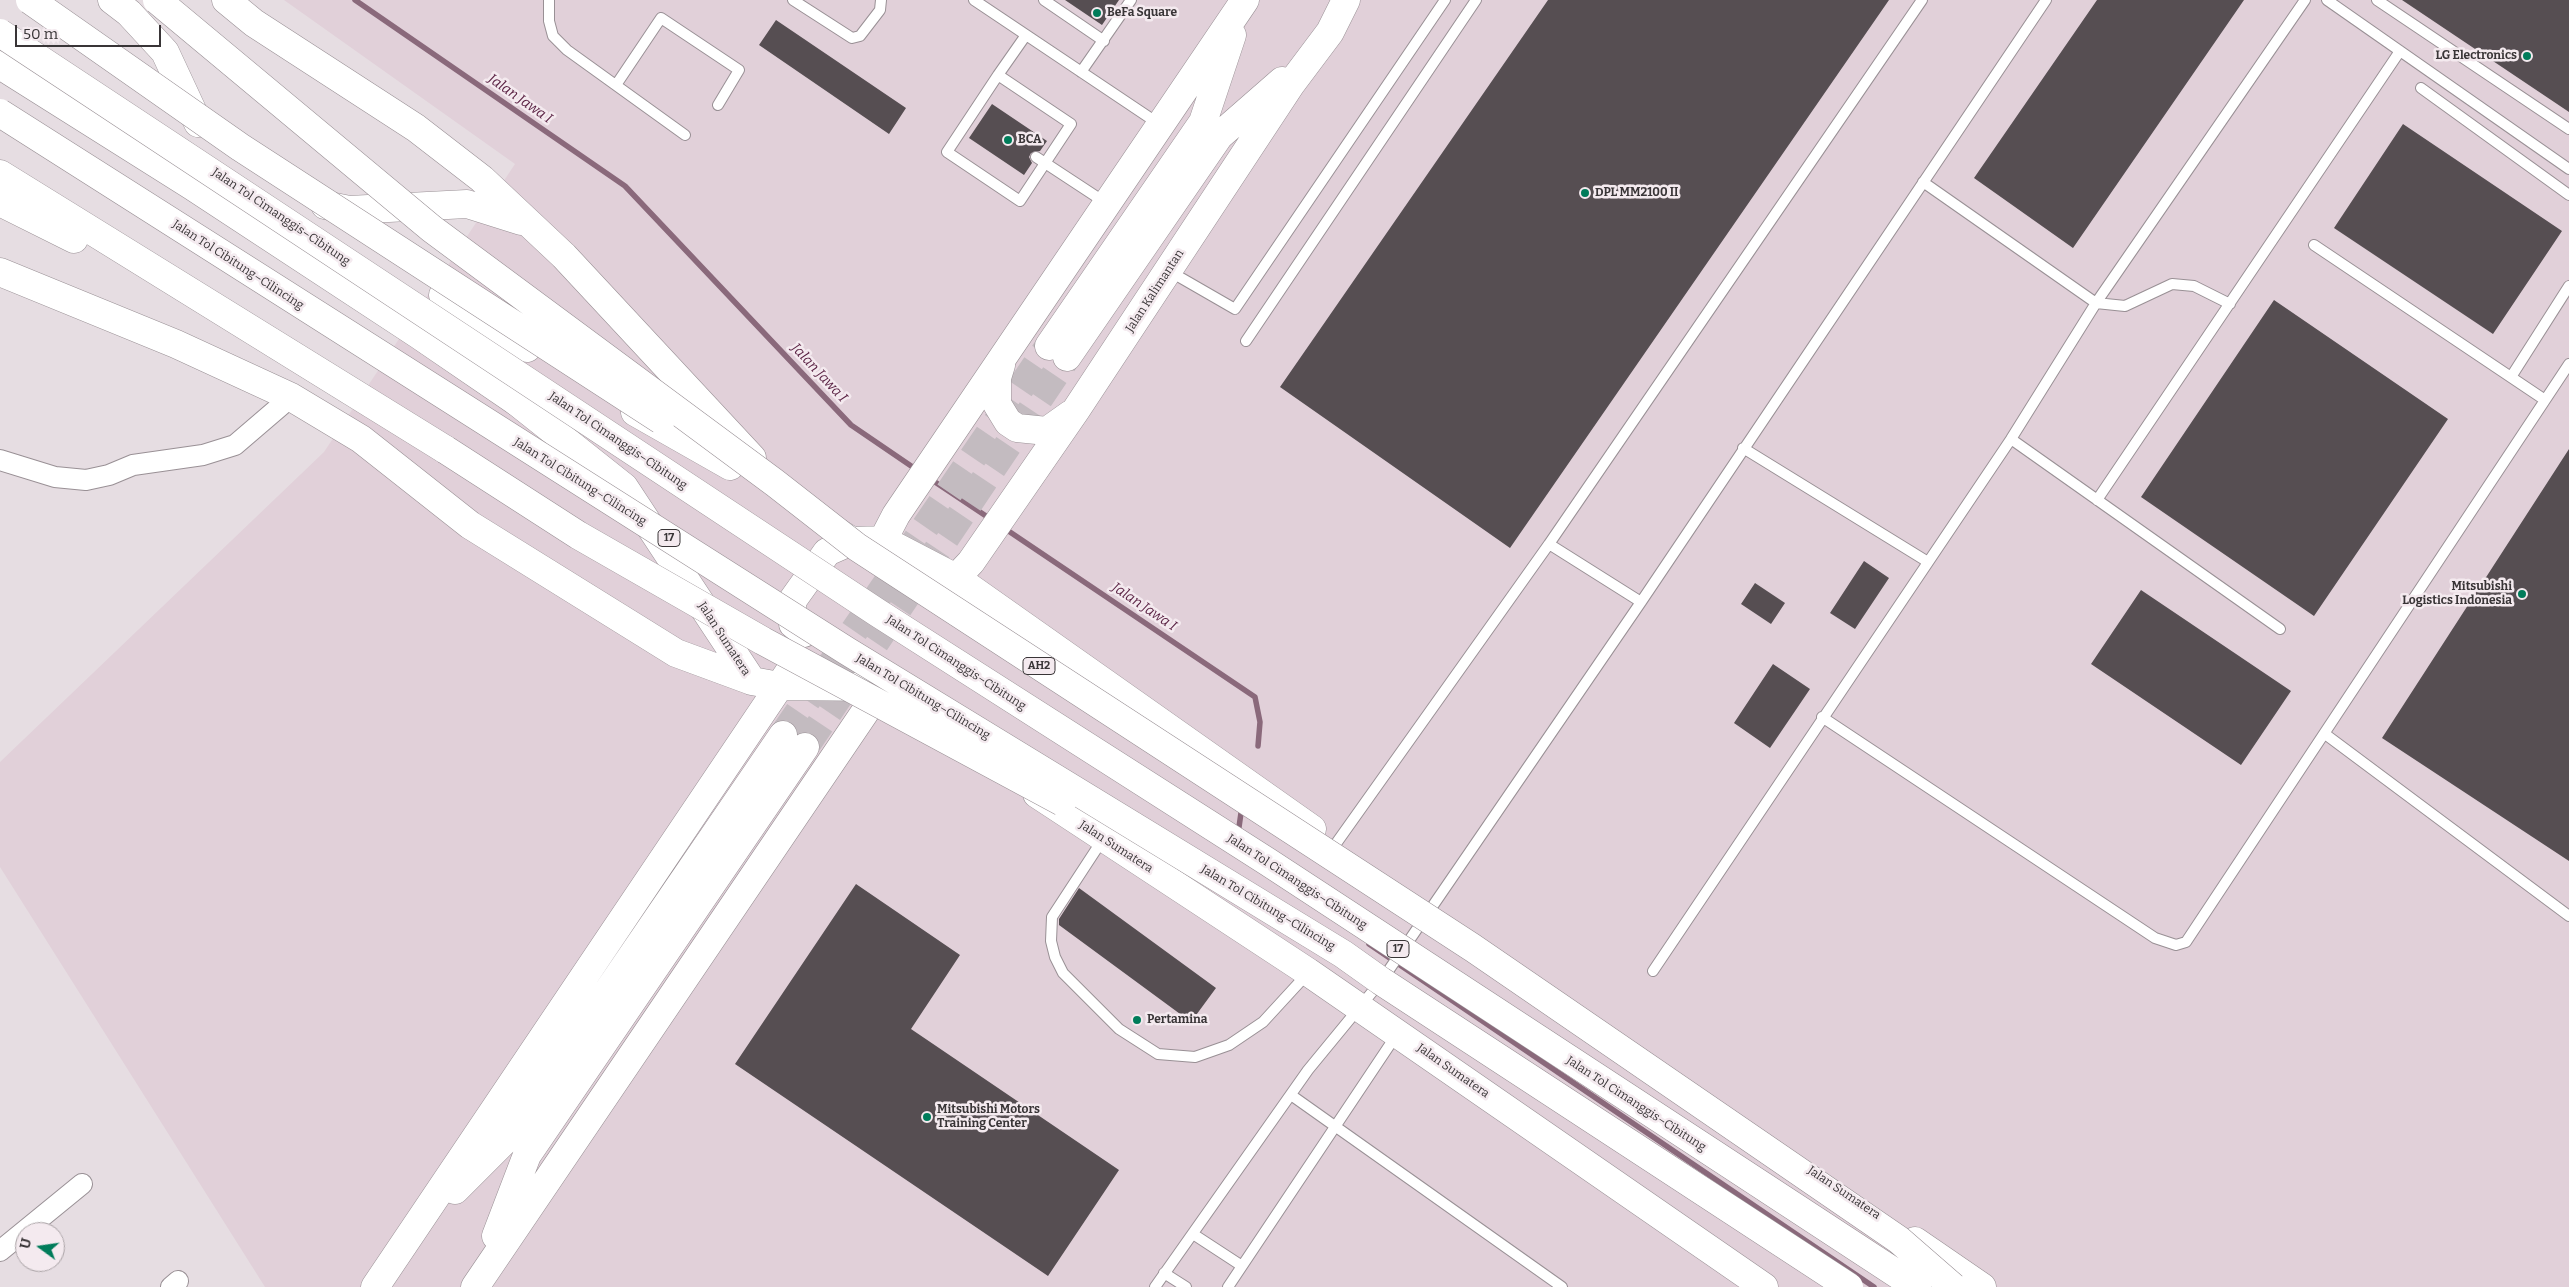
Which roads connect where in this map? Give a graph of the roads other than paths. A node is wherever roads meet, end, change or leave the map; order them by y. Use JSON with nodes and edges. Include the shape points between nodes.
{"nodes":[{"id":1,"x":30,"y":0,"type":"edge"},
{"id":2,"x":112,"y":0,"type":"edge"},
{"id":3,"x":157,"y":0,"type":"edge"},
{"id":4,"x":226,"y":0,"type":"edge"},
{"id":5,"x":549,"y":0,"type":"edge"},
{"id":6,"x":794,"y":0,"type":"edge"},
{"id":7,"x":881,"y":0,"type":"edge"},
{"id":8,"x":974,"y":0,"type":"edge"},
{"id":9,"x":1044,"y":0,"type":"edge"},
{"id":10,"x":1131,"y":0,"type":"edge"},
{"id":11,"x":1346,"y":0,"type":"edge"},
{"id":12,"x":1445,"y":0,"type":"edge"},
{"id":13,"x":1476,"y":0,"type":"edge"},
{"id":14,"x":1922,"y":0,"type":"edge"},
{"id":15,"x":2046,"y":0,"type":"edge"},
{"id":16,"x":2305,"y":0,"type":"edge"},
{"id":17,"x":2327,"y":0,"type":"edge"},
{"id":18,"x":2376,"y":0,"type":"edge"},
{"id":19,"x":1243,"y":3,"type":"edge"},
{"id":20,"x":0,"y":33,"type":"edge"},
{"id":21,"x":1026,"y":34,"type":"junction"},
{"id":22,"x":1104,"y":41,"type":"junction"},
{"id":23,"x":2400,"y":51,"type":"junction"},
{"id":24,"x":1313,"y":54,"type":"junction"},
{"id":25,"x":0,"y":66,"type":"edge"},
{"id":26,"x":1081,"y":72,"type":"junction"},
{"id":27,"x":998,"y":75,"type":"junction"},
{"id":28,"x":616,"y":85,"type":"junction"},
{"id":29,"x":2420,"y":88,"type":"dead end"},
{"id":30,"x":718,"y":106,"type":"dead end"},
{"id":31,"x":0,"y":113,"type":"edge"},
{"id":32,"x":1160,"y":125,"type":"junction"},
{"id":33,"x":2569,"y":130,"type":"edge"},
{"id":34,"x":685,"y":135,"type":"dead end"},
{"id":35,"x":1036,"y":157,"type":"dead end"},
{"id":36,"x":1045,"y":163,"type":"junction"},
{"id":37,"x":2569,"y":169,"type":"edge"},
{"id":38,"x":0,"y":174,"type":"edge"},
{"id":39,"x":1923,"y":182,"type":"junction"},
{"id":40,"x":2569,"y":195,"type":"edge"},
{"id":41,"x":299,"y":199,"type":"junction"},
{"id":42,"x":0,"y":202,"type":"edge"},
{"id":43,"x":1106,"y":204,"type":"junction"},
{"id":44,"x":530,"y":224,"type":"junction"},
{"id":45,"x":2314,"y":245,"type":"dead end"},
{"id":46,"x":1168,"y":270,"type":"junction"},
{"id":47,"x":0,"y":272,"type":"edge"},
{"id":48,"x":2569,"y":286,"type":"edge"},
{"id":49,"x":2096,"y":303,"type":"junction"},
{"id":50,"x":2230,"y":304,"type":"junction"},
{"id":51,"x":240,"y":323,"type":"junction"},
{"id":52,"x":1246,"y":341,"type":"dead end"},
{"id":53,"x":1004,"y":357,"type":"junction"},
{"id":54,"x":2569,"y":364,"type":"edge"},
{"id":55,"x":2511,"y":377,"type":"junction"},
{"id":56,"x":291,"y":397,"type":"junction"},
{"id":57,"x":2545,"y":400,"type":"junction"},
{"id":58,"x":1076,"y":410,"type":"junction"},
{"id":59,"x":2011,"y":439,"type":"junction"},
{"id":60,"x":1743,"y":448,"type":"junction"},
{"id":61,"x":0,"y":460,"type":"edge"},
{"id":62,"x":2097,"y":500,"type":"junction"},
{"id":63,"x":826,"y":525,"type":"junction"},
{"id":64,"x":883,"y":540,"type":"junction"},
{"id":65,"x":854,"y":544,"type":"junction"},
{"id":66,"x":1549,"y":544,"type":"junction"},
{"id":67,"x":1928,"y":562,"type":"junction"},
{"id":68,"x":956,"y":578,"type":"junction"},
{"id":69,"x":1640,"y":602,"type":"junction"},
{"id":70,"x":2280,"y":630,"type":"dead end"},
{"id":71,"x":802,"y":632,"type":"junction"},
{"id":72,"x":752,"y":681,"type":"junction"},
{"id":73,"x":779,"y":686,"type":"junction"},
{"id":74,"x":882,"y":687,"type":"junction"},
{"id":75,"x":1822,"y":717,"type":"junction"},
{"id":76,"x":2325,"y":734,"type":"junction"},
{"id":77,"x":1103,"y":839,"type":"junction"},
{"id":78,"x":1335,"y":845,"type":"junction"},
{"id":79,"x":1428,"y":910,"type":"junction"},
{"id":80,"x":2569,"y":916,"type":"edge"},
{"id":81,"x":1343,"y":954,"type":"junction"},
{"id":82,"x":1653,"y":971,"type":"dead end"},
{"id":83,"x":1308,"y":972,"type":"junction"},
{"id":84,"x":1358,"y":1006,"type":"junction"},
{"id":85,"x":1398,"y":1033,"type":"junction"},
{"id":86,"x":1291,"y":1095,"type":"junction"},
{"id":87,"x":1334,"y":1127,"type":"junction"},
{"id":88,"x":82,"y":1184,"type":"dead end"},
{"id":89,"x":1193,"y":1234,"type":"junction"},
{"id":90,"x":407,"y":1239,"type":"junction"},
{"id":91,"x":0,"y":1251,"type":"edge"},
{"id":92,"x":1242,"y":1266,"type":"junction"},
{"id":93,"x":1164,"y":1273,"type":"junction"},
{"id":94,"x":477,"y":1283,"type":"edge"},
{"id":95,"x":375,"y":1287,"type":"edge"},
{"id":96,"x":1155,"y":1287,"type":"edge"},
{"id":97,"x":1186,"y":1287,"type":"edge"},
{"id":98,"x":1228,"y":1287,"type":"edge"},
{"id":99,"x":1562,"y":1287,"type":"edge"},
{"id":100,"x":1764,"y":1287,"type":"edge"},
{"id":101,"x":1849,"y":1287,"type":"edge"},
{"id":102,"x":1917,"y":1287,"type":"edge"},
{"id":103,"x":1953,"y":1287,"type":"edge"},
{"id":104,"x":1982,"y":1287,"type":"edge"}],
"edges":[{"from":1,"to":65,"type":"main road","bridge":true,"via":[[240,147]]},
{"from":2,"to":41,"type":"main road","via":[[166,52],[202,132]]},
{"from":3,"to":65,"type":"main road","number":"AH2","bridge":true,"via":[[432,229]]},
{"from":4,"to":44,"type":"main road","via":[[254,23],[416,128],[482,179]]},
{"from":5,"to":28,"type":"lane","via":[[553,36]]},
{"from":6,"to":7,"type":"lane","via":[[856,38],[880,10]]},
{"from":8,"to":21,"type":"lane"},
{"from":9,"to":22,"type":"lane"},
{"from":10,"to":22,"type":"lane"},
{"from":11,"to":24,"type":"main road","name":"Jalan Kalimantan","via":[[1330,32]]},
{"from":12,"to":46,"type":"lane","via":[[1234,309]]},
{"from":13,"to":52,"type":"lane"},
{"from":14,"to":66,"type":"lane"},
{"from":15,"to":39,"type":"lane"},
{"from":16,"to":49,"type":"lane"},
{"from":17,"to":23,"type":"lane"},
{"from":18,"to":33,"type":"lane"},
{"from":19,"to":24,"type":"main road","via":[[1203,122],[1058,351],[1218,136]]},
{"from":19,"to":32,"type":"main road"},
{"from":20,"to":102,"type":"main road","name":"Jalan Tol Cimanggis–Cibitung","number":"17","bridge":true,"via":[[878,613],[1268,862]]},
{"from":21,"to":26,"type":"lane"},
{"from":21,"to":27,"type":"lane"},
{"from":22,"to":26,"type":"lane"},
{"from":23,"to":37,"type":"lane"},
{"from":23,"to":50,"type":"lane"},
{"from":24,"to":46,"type":"main road","name":"Jalan Kalimantan"},
{"from":25,"to":72,"type":"main road","name":"Jalan Sumatera","via":[[74,110],[419,334],[517,402],[624,487]]},
{"from":26,"to":32,"type":"lane"},
{"from":27,"to":36,"type":"lane","via":[[1071,124]]},
{"from":27,"to":36,"type":"lane","via":[[976,118],[947,152],[1020,201]]},
{"from":28,"to":30,"type":"lane","via":[[661,18],[739,70]]},
{"from":28,"to":34,"type":"lane"},
{"from":29,"to":40,"type":"lane"},
{"from":31,"to":81,"type":"main road","name":"Jalan Tol Cibitung–Cilincing","number":"17","bridge":true,"via":[[847,651]]},
{"from":32,"to":43,"type":"main road"},
{"from":35,"to":36,"type":"lane"},
{"from":36,"to":43,"type":"lane"},
{"from":38,"to":51,"type":"main road"},
{"from":39,"to":49,"type":"lane"},
{"from":39,"to":60,"type":"lane"},
{"from":41,"to":44,"type":"main road","via":[[349,210],[467,204]]},
{"from":41,"to":63,"type":"main road","via":[[491,326]]},
{"from":42,"to":51,"type":"main road"},
{"from":43,"to":53,"type":"main road"},
{"from":44,"to":63,"type":"main road","via":[[674,371],[767,474]]},
{"from":45,"to":55,"type":"lane"},
{"from":46,"to":58,"type":"main road","name":"Jalan Kalimantan"},
{"from":47,"to":56,"type":"main road","via":[[176,344]]},
{"from":48,"to":55,"type":"lane"},
{"from":49,"to":50,"type":"lane","via":[[2125,306],[2172,284],[2194,286]]},
{"from":49,"to":59,"type":"lane"},
{"from":50,"to":62,"type":"lane"},
{"from":51,"to":81,"type":"main road","bridge":true,"via":[[578,535],[763,641]]},
{"from":53,"to":58,"type":"main road","via":[[996,378],[996,391],[997,404],[1008,422],[1017,428],[1047,431]]},
{"from":53,"to":64,"type":"main road"},
{"from":54,"to":57,"type":"lane"},
{"from":55,"to":57,"type":"lane"},
{"from":56,"to":61,"type":"street","via":[[235,445],[203,454],[132,465],[86,480],[55,477]]},
{"from":56,"to":72,"type":"main road","via":[[360,439],[470,524],[676,653]]},
{"from":57,"to":76,"type":"lane"},
{"from":58,"to":68,"type":"main road","name":"Jalan Kalimantan","via":[[971,562]]},
{"from":59,"to":62,"type":"lane"},
{"from":59,"to":67,"type":"lane"},
{"from":60,"to":67,"type":"lane"},
{"from":60,"to":69,"type":"lane"},
{"from":62,"to":70,"type":"lane"},
{"from":63,"to":65,"type":"main road"},
{"from":64,"to":65,"type":"main road","name":"Jalan Sumatera"},
{"from":64,"to":68,"type":"main road","name":"Jalan Sumatera"},
{"from":65,"to":71,"type":"main road","via":[[827,552],[792,602]]},
{"from":65,"to":103,"type":"main road","number":"AH2","bridge":true,"via":[[1473,948],[1899,1240]]},
{"from":66,"to":69,"type":"lane"},
{"from":66,"to":78,"type":"lane"},
{"from":67,"to":75,"type":"lane"},
{"from":68,"to":78,"type":"main road","name":"Jalan Sumatera"},
{"from":69,"to":79,"type":"lane"},
{"from":71,"to":73,"type":"main road"},
{"from":71,"to":74,"type":"main road"},
{"from":72,"to":73,"type":"main road","name":"Jalan Sumatera"},
{"from":73,"to":74,"type":"main road","name":"Jalan Sumatera"},
{"from":73,"to":90,"type":"main road"},
{"from":74,"to":77,"type":"main road","name":"Jalan Sumatera"},
{"from":74,"to":94,"type":"main road"},
{"from":75,"to":76,"type":"lane","via":[[2155,938],[2176,945],[2186,942]]},
{"from":75,"to":82,"type":"lane"},
{"from":76,"to":80,"type":"lane"},
{"from":77,"to":83,"type":"main road","name":"Jalan Sumatera"},
{"from":77,"to":83,"type":"lane","via":[[1052,917],[1051,941],[1063,973],[1119,1029],[1158,1054],[1195,1057],[1229,1045],[1263,1022]]},
{"from":78,"to":79,"type":"main road","name":"Jalan Sumatera"},
{"from":79,"to":84,"type":"lane","via":[[1382,980]]},
{"from":79,"to":104,"type":"main road","name":"Jalan Sumatera"},
{"from":81,"to":101,"type":"main road","number":"17","bridge":true},
{"from":83,"to":84,"type":"main road","name":"Jalan Sumatera"},
{"from":84,"to":85,"type":"main road","name":"Jalan Sumatera"},
{"from":84,"to":86,"type":"lane"},
{"from":85,"to":87,"type":"lane"},
{"from":85,"to":100,"type":"main road","name":"Jalan Sumatera"},
{"from":86,"to":87,"type":"lane"},
{"from":86,"to":89,"type":"lane"},
{"from":87,"to":92,"type":"lane"},
{"from":87,"to":99,"type":"lane"},
{"from":88,"to":91,"type":"street"},
{"from":89,"to":92,"type":"lane"},
{"from":89,"to":93,"type":"lane"},
{"from":90,"to":94,"type":"main road","via":[[508,1136],[794,741],[527,1155]]},
{"from":90,"to":95,"type":"main road"},
{"from":92,"to":98,"type":"lane"},
{"from":93,"to":96,"type":"lane"},
{"from":93,"to":97,"type":"lane"}]}
